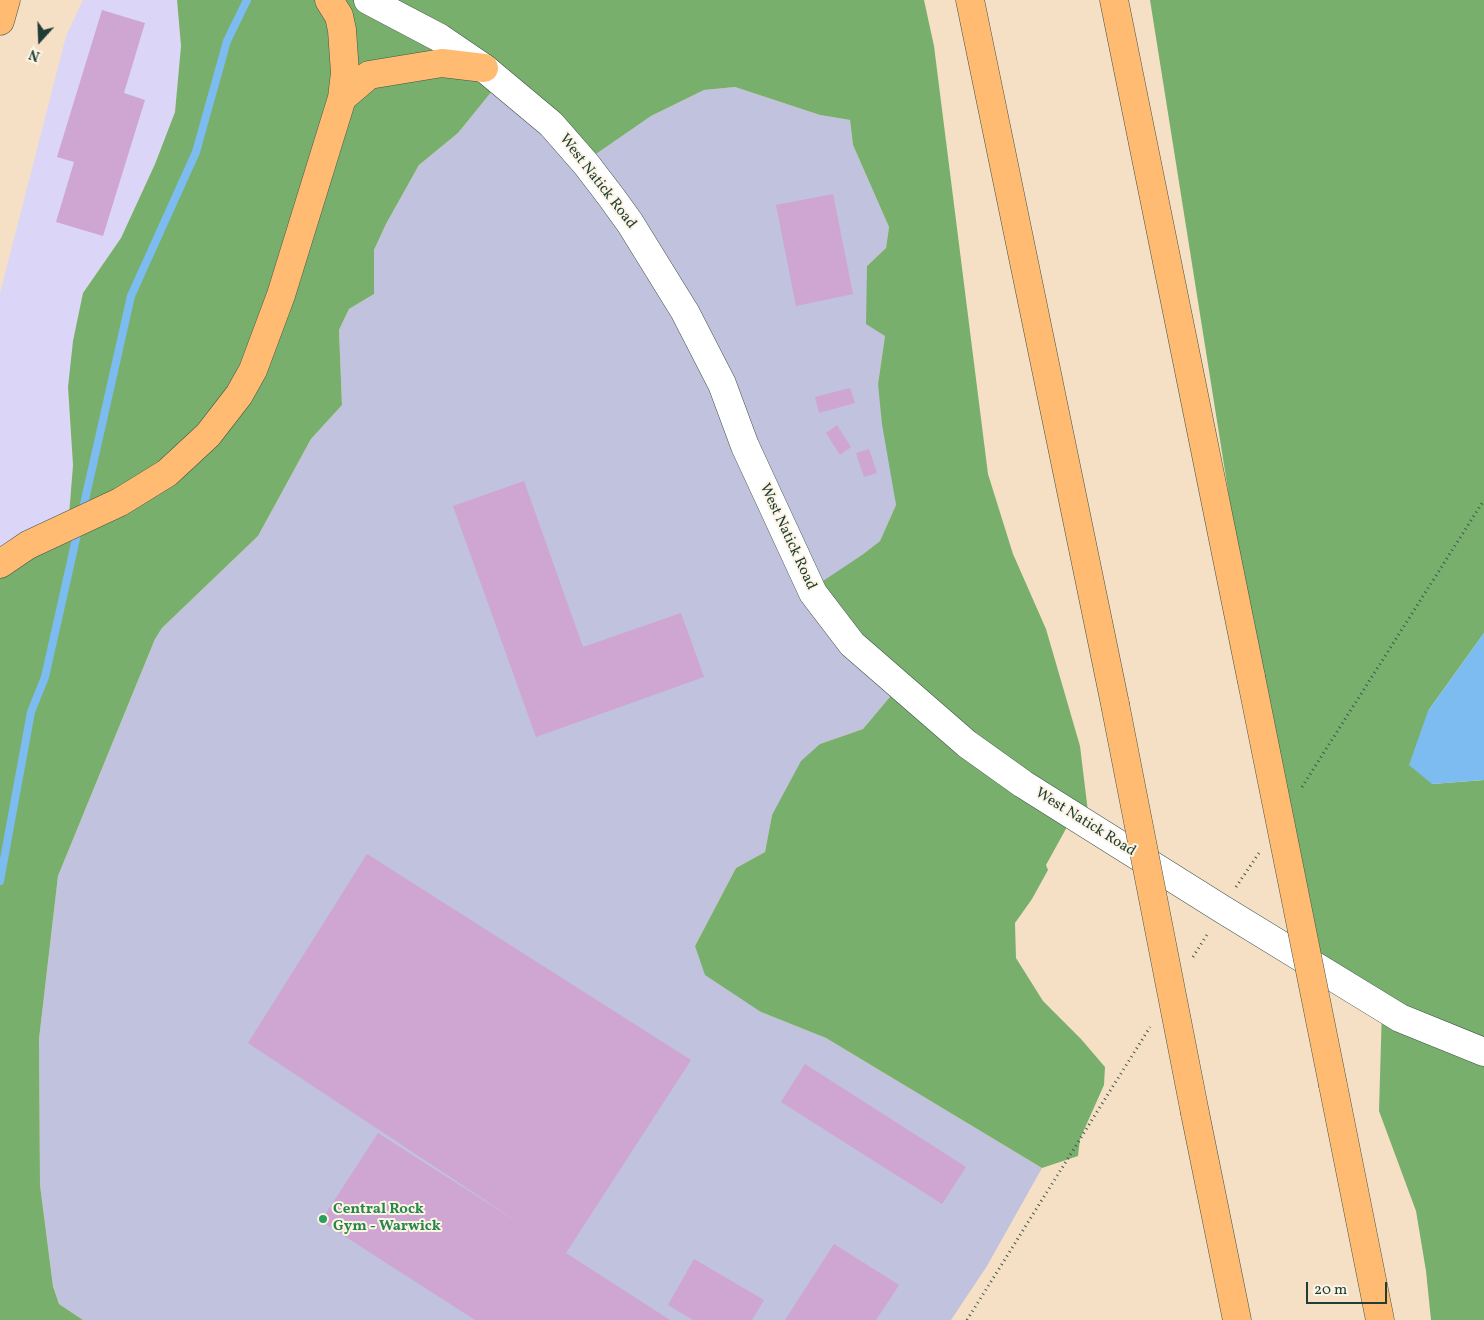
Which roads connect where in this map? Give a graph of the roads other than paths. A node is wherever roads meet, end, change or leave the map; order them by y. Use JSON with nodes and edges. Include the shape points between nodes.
{"nodes":[{"id":1,"x":6,"y":0,"type":"edge"},
{"id":2,"x":329,"y":0,"type":"edge"},
{"id":3,"x":368,"y":0,"type":"edge"},
{"id":4,"x":970,"y":0,"type":"edge"},
{"id":5,"x":1114,"y":0,"type":"edge"},
{"id":6,"x":0,"y":21,"type":"edge"},
{"id":7,"x":484,"y":68,"type":"junction"},
{"id":8,"x":342,"y":98,"type":"junction"},
{"id":9,"x":0,"y":564,"type":"edge"},
{"id":10,"x":1484,"y":1052,"type":"edge"},
{"id":11,"x":1237,"y":1320,"type":"edge"},
{"id":12,"x":1380,"y":1320,"type":"edge"}],
"edges":[{"from":1,"to":6,"type":"main road"},
{"from":2,"to":8,"type":"main road","via":[[339,16],[342,30],[345,73]]},
{"from":3,"to":7,"type":"street","name":"West Natick Road","via":[[440,38]]},
{"from":4,"to":11,"type":"main road","bridge":true,"via":[[1115,704]]},
{"from":5,"to":12,"type":"main road","bridge":true},
{"from":7,"to":8,"type":"main road","via":[[442,63],[369,75]]},
{"from":7,"to":10,"type":"street","name":"West Natick Road","via":[[540,114],[571,146],[630,223],[685,312],[722,384],[749,455],[812,593],[852,644],[967,744],[1031,788],[1222,910],[1400,1018]]},
{"from":8,"to":9,"type":"main road","via":[[278,303],[254,370],[239,395],[208,435],[167,473],[120,502],[28,544]]}]}
